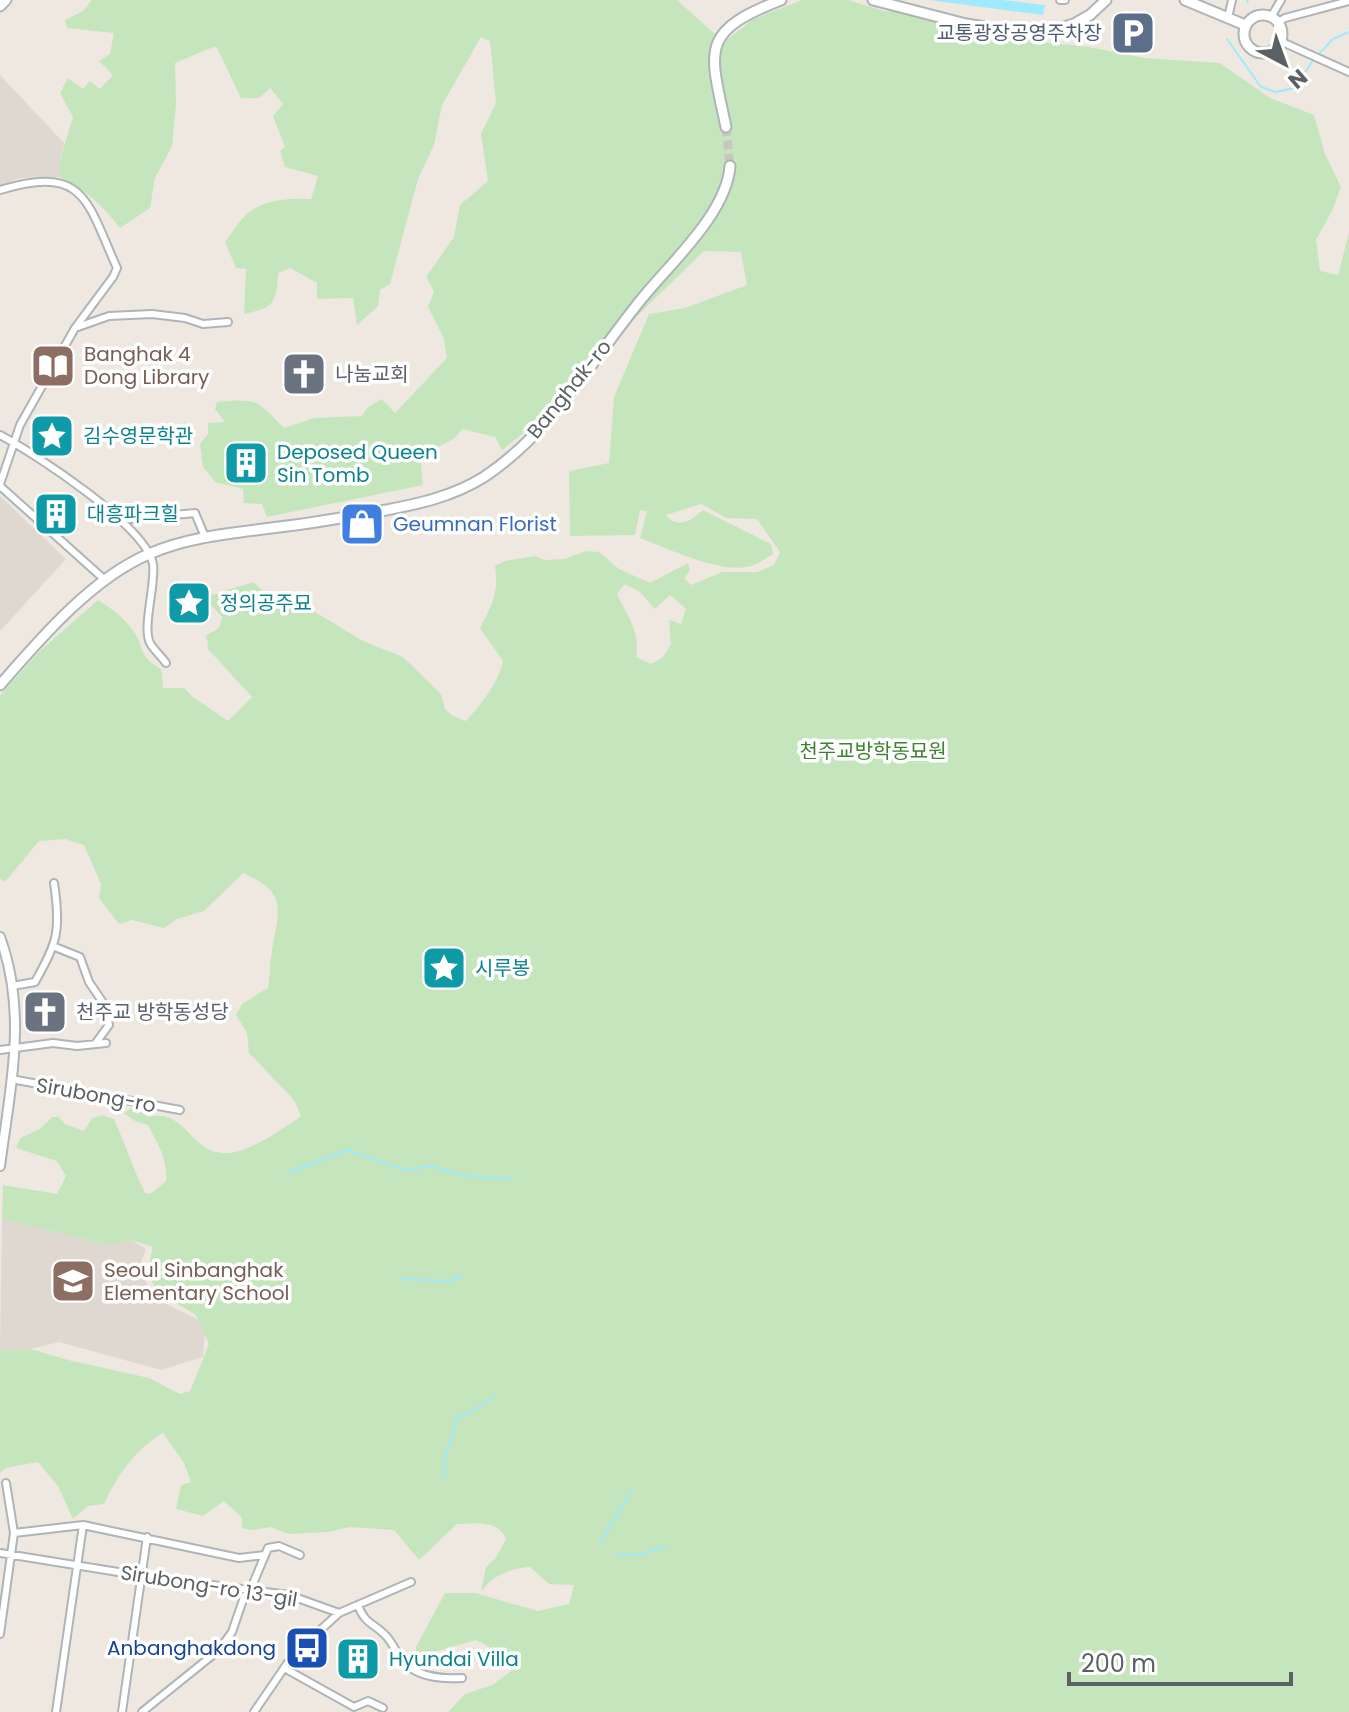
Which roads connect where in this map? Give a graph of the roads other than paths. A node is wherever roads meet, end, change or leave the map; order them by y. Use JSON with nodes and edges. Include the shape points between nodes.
{"nodes":[{"id":1,"x":6,"y":0,"type":"edge"},
{"id":2,"x":781,"y":0,"type":"edge"},
{"id":3,"x":873,"y":0,"type":"edge"},
{"id":4,"x":1106,"y":0,"type":"edge"},
{"id":5,"x":1185,"y":0,"type":"edge"},
{"id":6,"x":1232,"y":0,"type":"edge"},
{"id":7,"x":1281,"y":0,"type":"edge"},
{"id":8,"x":1349,"y":1,"type":"edge"},
{"id":9,"x":0,"y":6,"type":"edge"},
{"id":10,"x":1228,"y":18,"type":"junction"},
{"id":11,"x":1275,"y":20,"type":"junction"},
{"id":12,"x":1245,"y":25,"type":"junction"},
{"id":13,"x":1280,"y":41,"type":"junction"},
{"id":14,"x":1349,"y":72,"type":"edge"},
{"id":15,"x":726,"y":127,"type":"tunnel mouth"},
{"id":16,"x":730,"y":166,"type":"tunnel mouth"},
{"id":17,"x":0,"y":190,"type":"edge"},
{"id":18,"x":228,"y":322,"type":"dead end"},
{"id":19,"x":75,"y":328,"type":"junction"},
{"id":20,"x":0,"y":435,"type":"edge"},
{"id":21,"x":15,"y":443,"type":"junction"},
{"id":22,"x":0,"y":485,"type":"edge"},
{"id":23,"x":120,"y":520,"type":"junction"},
{"id":24,"x":205,"y":537,"type":"junction"},
{"id":25,"x":149,"y":554,"type":"junction"},
{"id":26,"x":105,"y":580,"type":"junction"},
{"id":27,"x":166,"y":663,"type":"dead end"},
{"id":28,"x":0,"y":685,"type":"edge"},
{"id":29,"x":54,"y":883,"type":"dead end"},
{"id":30,"x":0,"y":937,"type":"edge"},
{"id":31,"x":55,"y":947,"type":"junction"},
{"id":32,"x":11,"y":973,"type":"junction"},
{"id":33,"x":0,"y":975,"type":"edge"},
{"id":34,"x":12,"y":986,"type":"junction"},
{"id":35,"x":106,"y":1043,"type":"dead end"},
{"id":36,"x":95,"y":1044,"type":"junction"},
{"id":37,"x":16,"y":1049,"type":"junction"},
{"id":38,"x":0,"y":1050,"type":"edge"},
{"id":39,"x":11,"y":1079,"type":"junction"},
{"id":40,"x":180,"y":1110,"type":"dead end"},
{"id":41,"x":0,"y":1166,"type":"edge"},
{"id":42,"x":6,"y":1483,"type":"dead end"},
{"id":43,"x":83,"y":1525,"type":"junction"},
{"id":44,"x":14,"y":1533,"type":"junction"},
{"id":45,"x":147,"y":1537,"type":"junction"},
{"id":46,"x":0,"y":1553,"type":"edge"},
{"id":47,"x":11,"y":1554,"type":"junction"},
{"id":48,"x":265,"y":1555,"type":"junction"},
{"id":49,"x":300,"y":1555,"type":"dead end"},
{"id":50,"x":78,"y":1564,"type":"junction"},
{"id":51,"x":143,"y":1576,"type":"junction"},
{"id":52,"x":411,"y":1582,"type":"dead end"},
{"id":53,"x":249,"y":1591,"type":"junction"},
{"id":54,"x":358,"y":1605,"type":"junction"},
{"id":55,"x":339,"y":1613,"type":"junction"},
{"id":56,"x":0,"y":1634,"type":"edge"},
{"id":57,"x":284,"y":1668,"type":"junction"},
{"id":58,"x":462,"y":1678,"type":"dead end"},
{"id":59,"x":383,"y":1708,"type":"dead end"},
{"id":60,"x":352,"y":1710,"type":"edge"},
{"id":61,"x":56,"y":1712,"type":"edge"},
{"id":62,"x":122,"y":1712,"type":"edge"},
{"id":63,"x":142,"y":1712,"type":"edge"},
{"id":64,"x":254,"y":1712,"type":"edge"}],
"edges":[{"from":1,"to":9,"type":"main road"},
{"from":2,"to":15,"type":"main road","via":[[734,24],[717,40],[714,70]]},
{"from":3,"to":4,"type":"main road","via":[[966,24],[1037,35],[1074,24]]},
{"from":5,"to":10,"type":"main road"},
{"from":6,"to":10,"type":"street"},
{"from":7,"to":11,"type":"street"},
{"from":8,"to":11,"type":"street"},
{"from":10,"to":12,"type":"main road"},
{"from":11,"to":12,"type":"main road","via":[[1255,16]]},
{"from":11,"to":13,"type":"main road"},
{"from":12,"to":13,"type":"main road","via":[[1245,42],[1259,53]]},
{"from":13,"to":14,"type":"street"},
{"from":16,"to":24,"type":"main road","name":"Banghak-ro","via":[[727,184],[708,219],[565,401],[534,436],[483,478],[420,504]]},
{"from":17,"to":19,"type":"street","via":[[57,181],[71,187],[90,208],[117,268]]},
{"from":18,"to":19,"type":"street","via":[[203,324],[152,314],[109,316]]},
{"from":19,"to":21,"type":"street"},
{"from":20,"to":21,"type":"street"},
{"from":21,"to":22,"type":"street"},
{"from":21,"to":23,"type":"street"},
{"from":22,"to":26,"type":"street"},
{"from":23,"to":24,"type":"street","via":[[195,513]]},
{"from":23,"to":25,"type":"street"},
{"from":24,"to":25,"type":"main road","name":"Banghak-ro"},
{"from":25,"to":26,"type":"main road","name":"Banghak-ro"},
{"from":25,"to":27,"type":"street","via":[[149,642]]},
{"from":26,"to":28,"type":"main road","name":"Banghak-ro"},
{"from":29,"to":31,"type":"street","via":[[59,913]]},
{"from":30,"to":32,"type":"street","name":"Sirubong-ro"},
{"from":31,"to":34,"type":"street","via":[[35,982]]},
{"from":31,"to":36,"type":"street","via":[[80,957],[106,1007],[109,1025]]},
{"from":32,"to":33,"type":"street"},
{"from":32,"to":34,"type":"street","name":"Sirubong-ro"},
{"from":34,"to":37,"type":"street","name":"Sirubong-ro"},
{"from":35,"to":36,"type":"street","name":"Sirubong-ro"},
{"from":36,"to":37,"type":"street","name":"Sirubong-ro"},
{"from":37,"to":38,"type":"street"},
{"from":37,"to":39,"type":"street","name":"Sirubong-ro"},
{"from":39,"to":40,"type":"street","name":"Sirubong-ro"},
{"from":39,"to":41,"type":"street","name":"Sirubong-ro"},
{"from":42,"to":44,"type":"street"},
{"from":43,"to":44,"type":"street"},
{"from":43,"to":45,"type":"street"},
{"from":43,"to":50,"type":"street"},
{"from":44,"to":47,"type":"street"},
{"from":45,"to":48,"type":"street","via":[[239,1558]]},
{"from":45,"to":51,"type":"street"},
{"from":46,"to":47,"type":"street"},
{"from":47,"to":50,"type":"street"},
{"from":47,"to":56,"type":"street"},
{"from":48,"to":49,"type":"street","via":[[274,1545]]},
{"from":48,"to":53,"type":"street"},
{"from":50,"to":51,"type":"street","name":"Sirubong-ro 13-gil"},
{"from":50,"to":61,"type":"street"},
{"from":51,"to":53,"type":"street","name":"Sirubong-ro 13-gil"},
{"from":51,"to":62,"type":"street"},
{"from":52,"to":54,"type":"street"},
{"from":53,"to":55,"type":"street","name":"Sirubong-ro 13-gil","via":[[289,1595]]},
{"from":53,"to":63,"type":"street","via":[[219,1650]]},
{"from":54,"to":55,"type":"street"},
{"from":54,"to":58,"type":"street","via":[[362,1618],[386,1635],[406,1665],[434,1677]]},
{"from":55,"to":57,"type":"street"},
{"from":57,"to":60,"type":"street"},
{"from":57,"to":64,"type":"street"},
{"from":59,"to":60,"type":"street","via":[[368,1701]]}]}
